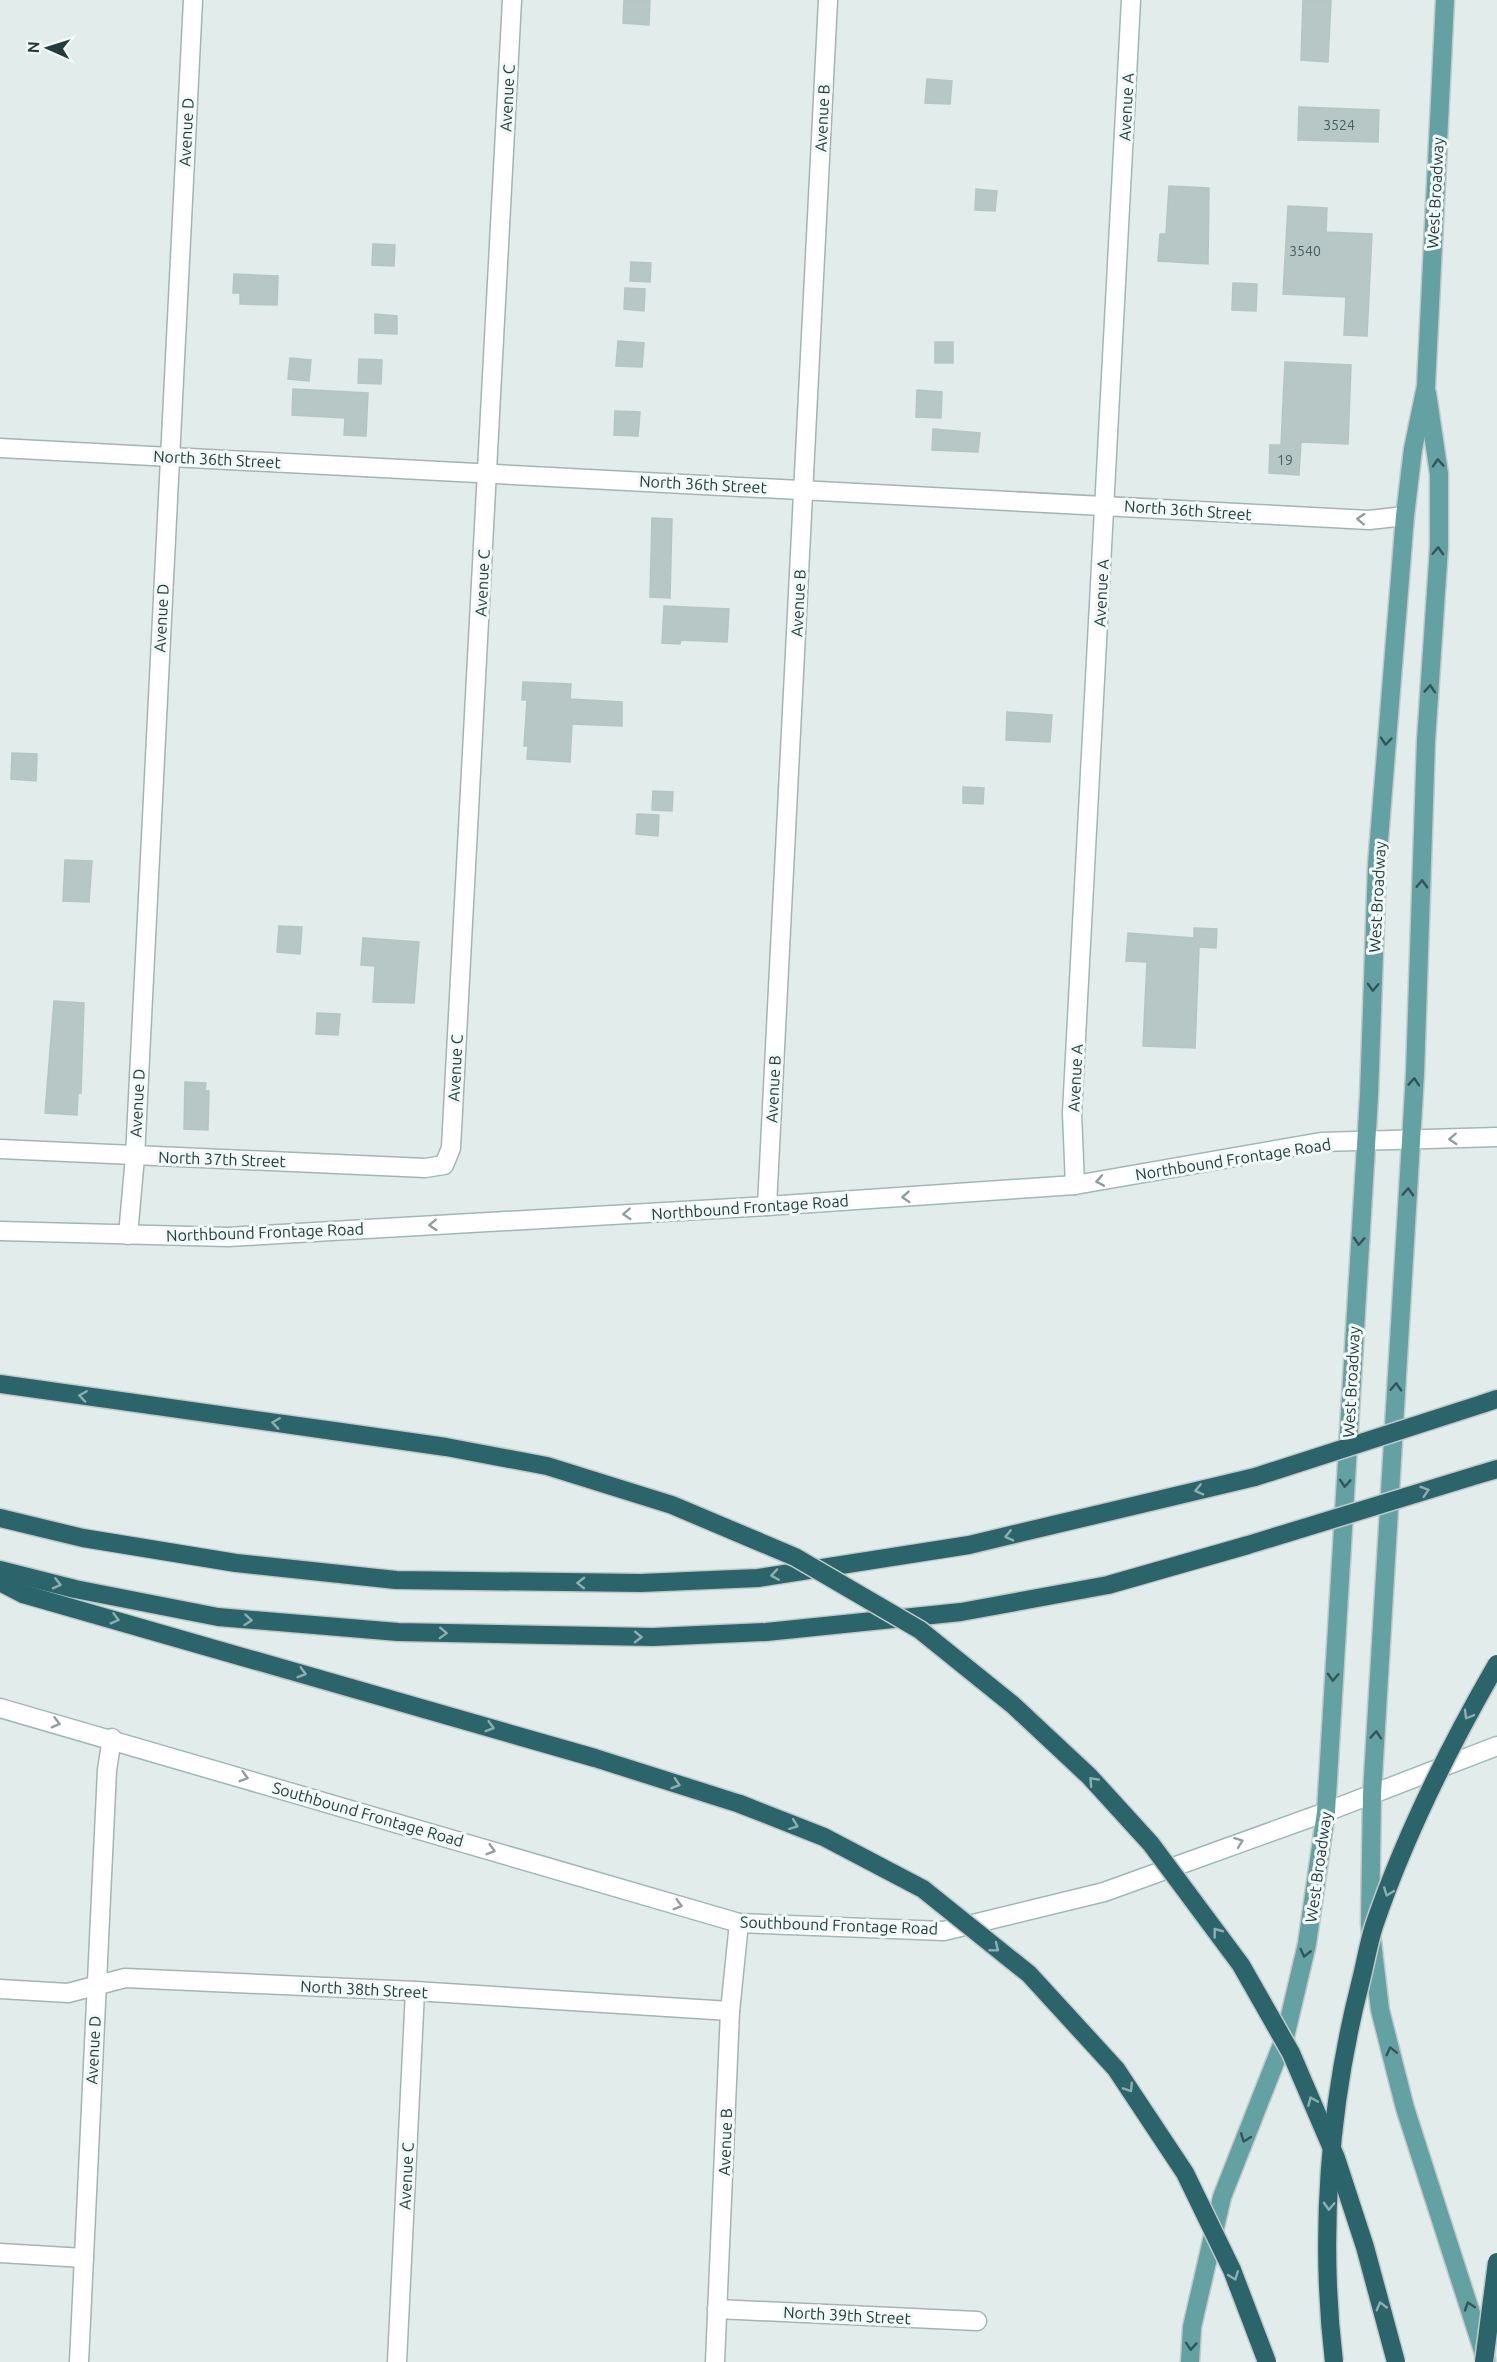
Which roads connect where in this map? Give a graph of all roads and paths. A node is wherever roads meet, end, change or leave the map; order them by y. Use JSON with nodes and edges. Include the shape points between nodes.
{"nodes":[{"id":1,"x":193,"y":0,"type":"edge"},
{"id":2,"x":512,"y":0,"type":"edge"},
{"id":3,"x":828,"y":0,"type":"edge"},
{"id":4,"x":1131,"y":0,"type":"edge"},
{"id":5,"x":1445,"y":0,"type":"edge"},
{"id":6,"x":1426,"y":386,"type":"junction"},
{"id":7,"x":0,"y":448,"type":"edge"},
{"id":8,"x":170,"y":456,"type":"junction"},
{"id":9,"x":488,"y":473,"type":"junction"},
{"id":10,"x":804,"y":489,"type":"junction"},
{"id":11,"x":1106,"y":505,"type":"junction"},
{"id":12,"x":1405,"y":516,"type":"junction"},
{"id":13,"x":1497,"y":1137,"type":"edge"},
{"id":14,"x":1365,"y":1141,"type":"junction"},
{"id":15,"x":1410,"y":1141,"type":"junction"},
{"id":16,"x":0,"y":1149,"type":"edge"},
{"id":17,"x":135,"y":1157,"type":"junction"},
{"id":18,"x":444,"y":1165,"type":"joint"},
{"id":19,"x":1075,"y":1185,"type":"junction"},
{"id":20,"x":767,"y":1206,"type":"junction"},
{"id":21,"x":0,"y":1231,"type":"edge"},
{"id":22,"x":128,"y":1235,"type":"junction"},
{"id":23,"x":0,"y":1384,"type":"edge"},
{"id":24,"x":1489,"y":1401,"type":"edge"},
{"id":25,"x":1497,"y":1469,"type":"edge"},
{"id":26,"x":0,"y":1518,"type":"edge"},
{"id":27,"x":0,"y":1570,"type":"edge"},
{"id":28,"x":0,"y":1582,"type":"edge"},
{"id":29,"x":1497,"y":1664,"type":"edge"},
{"id":30,"x":0,"y":1708,"type":"edge"},
{"id":31,"x":112,"y":1738,"type":"junction"},
{"id":32,"x":1497,"y":1746,"type":"edge"},
{"id":33,"x":1372,"y":1794,"type":"junction"},
{"id":34,"x":1326,"y":1812,"type":"junction"},
{"id":35,"x":739,"y":1923,"type":"junction"},
{"id":36,"x":96,"y":1986,"type":"junction"},
{"id":37,"x":0,"y":1989,"type":"edge"},
{"id":38,"x":415,"y":1991,"type":"junction"},
{"id":39,"x":730,"y":2011,"type":"junction"},
{"id":40,"x":0,"y":2253,"type":"edge"},
{"id":41,"x":84,"y":2258,"type":"junction"},
{"id":42,"x":1497,"y":2262,"type":"edge"},
{"id":43,"x":717,"y":2309,"type":"junction"},
{"id":44,"x":977,"y":2321,"type":"dead end"},
{"id":45,"x":79,"y":2362,"type":"edge"},
{"id":46,"x":397,"y":2362,"type":"edge"},
{"id":47,"x":715,"y":2362,"type":"edge"},
{"id":48,"x":1190,"y":2362,"type":"edge"},
{"id":49,"x":1267,"y":2362,"type":"edge"},
{"id":50,"x":1334,"y":2362,"type":"edge"},
{"id":51,"x":1396,"y":2362,"type":"edge"},
{"id":52,"x":1485,"y":2362,"type":"edge"}],
"edges":[{"from":1,"to":8,"type":"street","name":"Avenue D"},
{"from":2,"to":9,"type":"street","name":"Avenue C"},
{"from":3,"to":10,"type":"street","name":"Avenue B"},
{"from":4,"to":11,"type":"street","name":"Avenue A"},
{"from":5,"to":6,"type":"main road","name":"West Broadway"},
{"from":6,"to":12,"type":"main road","name":"West Broadway"},
{"from":15,"to":6,"type":"main road","name":"West Broadway","one_way":true,"via":[[1426,741],[1439,539],[1437,447]]},
{"from":7,"to":8,"type":"street","name":"North 36th Street"},
{"from":8,"to":9,"type":"street","name":"North 36th Street"},
{"from":8,"to":17,"type":"street","name":"Avenue D"},
{"from":9,"to":10,"type":"street","name":"North 36th Street"},
{"from":9,"to":18,"type":"street","name":"Avenue C","via":[[451,1148]]},
{"from":10,"to":11,"type":"street","name":"North 36th Street"},
{"from":10,"to":20,"type":"street","name":"Avenue B"},
{"from":12,"to":11,"type":"street","name":"North 36th Street","one_way":true,"via":[[1369,520]]},
{"from":11,"to":19,"type":"street","name":"Avenue A","via":[[1072,1113]]},
{"from":12,"to":14,"type":"main road","name":"West Broadway","one_way":true,"via":[[1379,843]]},
{"from":13,"to":15,"type":"street","name":"Northbound Frontage Road","one_way":true},
{"from":14,"to":15,"type":"street","name":"Northbound Frontage Road"},
{"from":14,"to":19,"type":"street","name":"Northbound Frontage Road","one_way":true,"via":[[1321,1142]]},
{"from":14,"to":34,"type":"main road","name":"West Broadway","one_way":true},
{"from":33,"to":15,"type":"main road","name":"West Broadway","one_way":true},
{"from":16,"to":17,"type":"street","name":"North 37th Street"},
{"from":17,"to":18,"type":"street","name":"North 37th Street","via":[[425,1168]]},
{"from":17,"to":22,"type":"street","name":"Avenue D"},
{"from":19,"to":20,"type":"street","name":"Northbound Frontage Road","one_way":true},
{"from":20,"to":22,"type":"street","name":"Northbound Frontage Road","one_way":true,"via":[[228,1237]]},
{"from":21,"to":22,"type":"street","name":"Northbound Frontage Road"},
{"from":51,"to":23,"type":"highway","one_way":true,"bridge":true,"via":[[1336,2158],[1291,2053],[1241,1965],[1151,1844],[1089,1776],[1013,1705],[920,1630],[805,1562],[672,1506],[547,1466],[446,1447]]},
{"from":24,"to":26,"type":"highway","one_way":true,"bridge":true,"via":[[1256,1476],[969,1545],[758,1578],[641,1583],[396,1580],[236,1563],[83,1538]]},
{"from":27,"to":25,"type":"highway","one_way":true,"bridge":true,"via":[[218,1617],[398,1632],[653,1637],[766,1632],[961,1612],[1108,1585]]},
{"from":28,"to":49,"type":"highway","one_way":true,"bridge":true,"via":[[23,1594],[539,1742],[740,1804],[824,1837],[923,1889],[1029,1974],[1116,2069],[1185,2173],[1232,2270]]},
{"from":29,"to":50,"type":"highway","one_way":true,"bridge":true,"via":[[1456,1734],[1410,1834],[1374,1928],[1348,2031],[1333,2124],[1328,2237]]},
{"from":30,"to":31,"type":"street","name":"Southbound Frontage Road","one_way":true},
{"from":31,"to":35,"type":"street","name":"Southbound Frontage Road","one_way":true},
{"from":31,"to":36,"type":"street","name":"Avenue D","via":[[106,1777]]},
{"from":32,"to":33,"type":"street","name":"Southbound Frontage Road"},
{"from":33,"to":34,"type":"street","name":"Southbound Frontage Road"},
{"from":52,"to":33,"type":"main road","name":"West Broadway","one_way":true,"via":[[1405,2108],[1380,2010],[1370,1924]]},
{"from":35,"to":34,"type":"street","name":"Southbound Frontage Road","one_way":true,"via":[[944,1930],[1104,1892]]},
{"from":34,"to":48,"type":"main road","name":"West Broadway","one_way":true,"via":[[1307,1944],[1285,2037],[1222,2197],[1192,2327]]},
{"from":35,"to":39,"type":"street","name":"Avenue B"},
{"from":36,"to":37,"type":"street","name":"North 38th Street","via":[[68,1993]]},
{"from":36,"to":38,"type":"street","name":"North 38th Street","via":[[125,1978]]},
{"from":36,"to":41,"type":"street","name":"Avenue D"},
{"from":38,"to":39,"type":"street","name":"North 38th Street"},
{"from":38,"to":46,"type":"street","name":"Avenue C"},
{"from":39,"to":43,"type":"street","name":"Avenue B"},
{"from":40,"to":41,"type":"street"},
{"from":41,"to":45,"type":"street","name":"Avenue D"},
{"from":42,"to":52,"type":"highway","bridge":true},
{"from":43,"to":44,"type":"street","name":"North 39th Street"},
{"from":43,"to":47,"type":"street","name":"Avenue B"}]}
